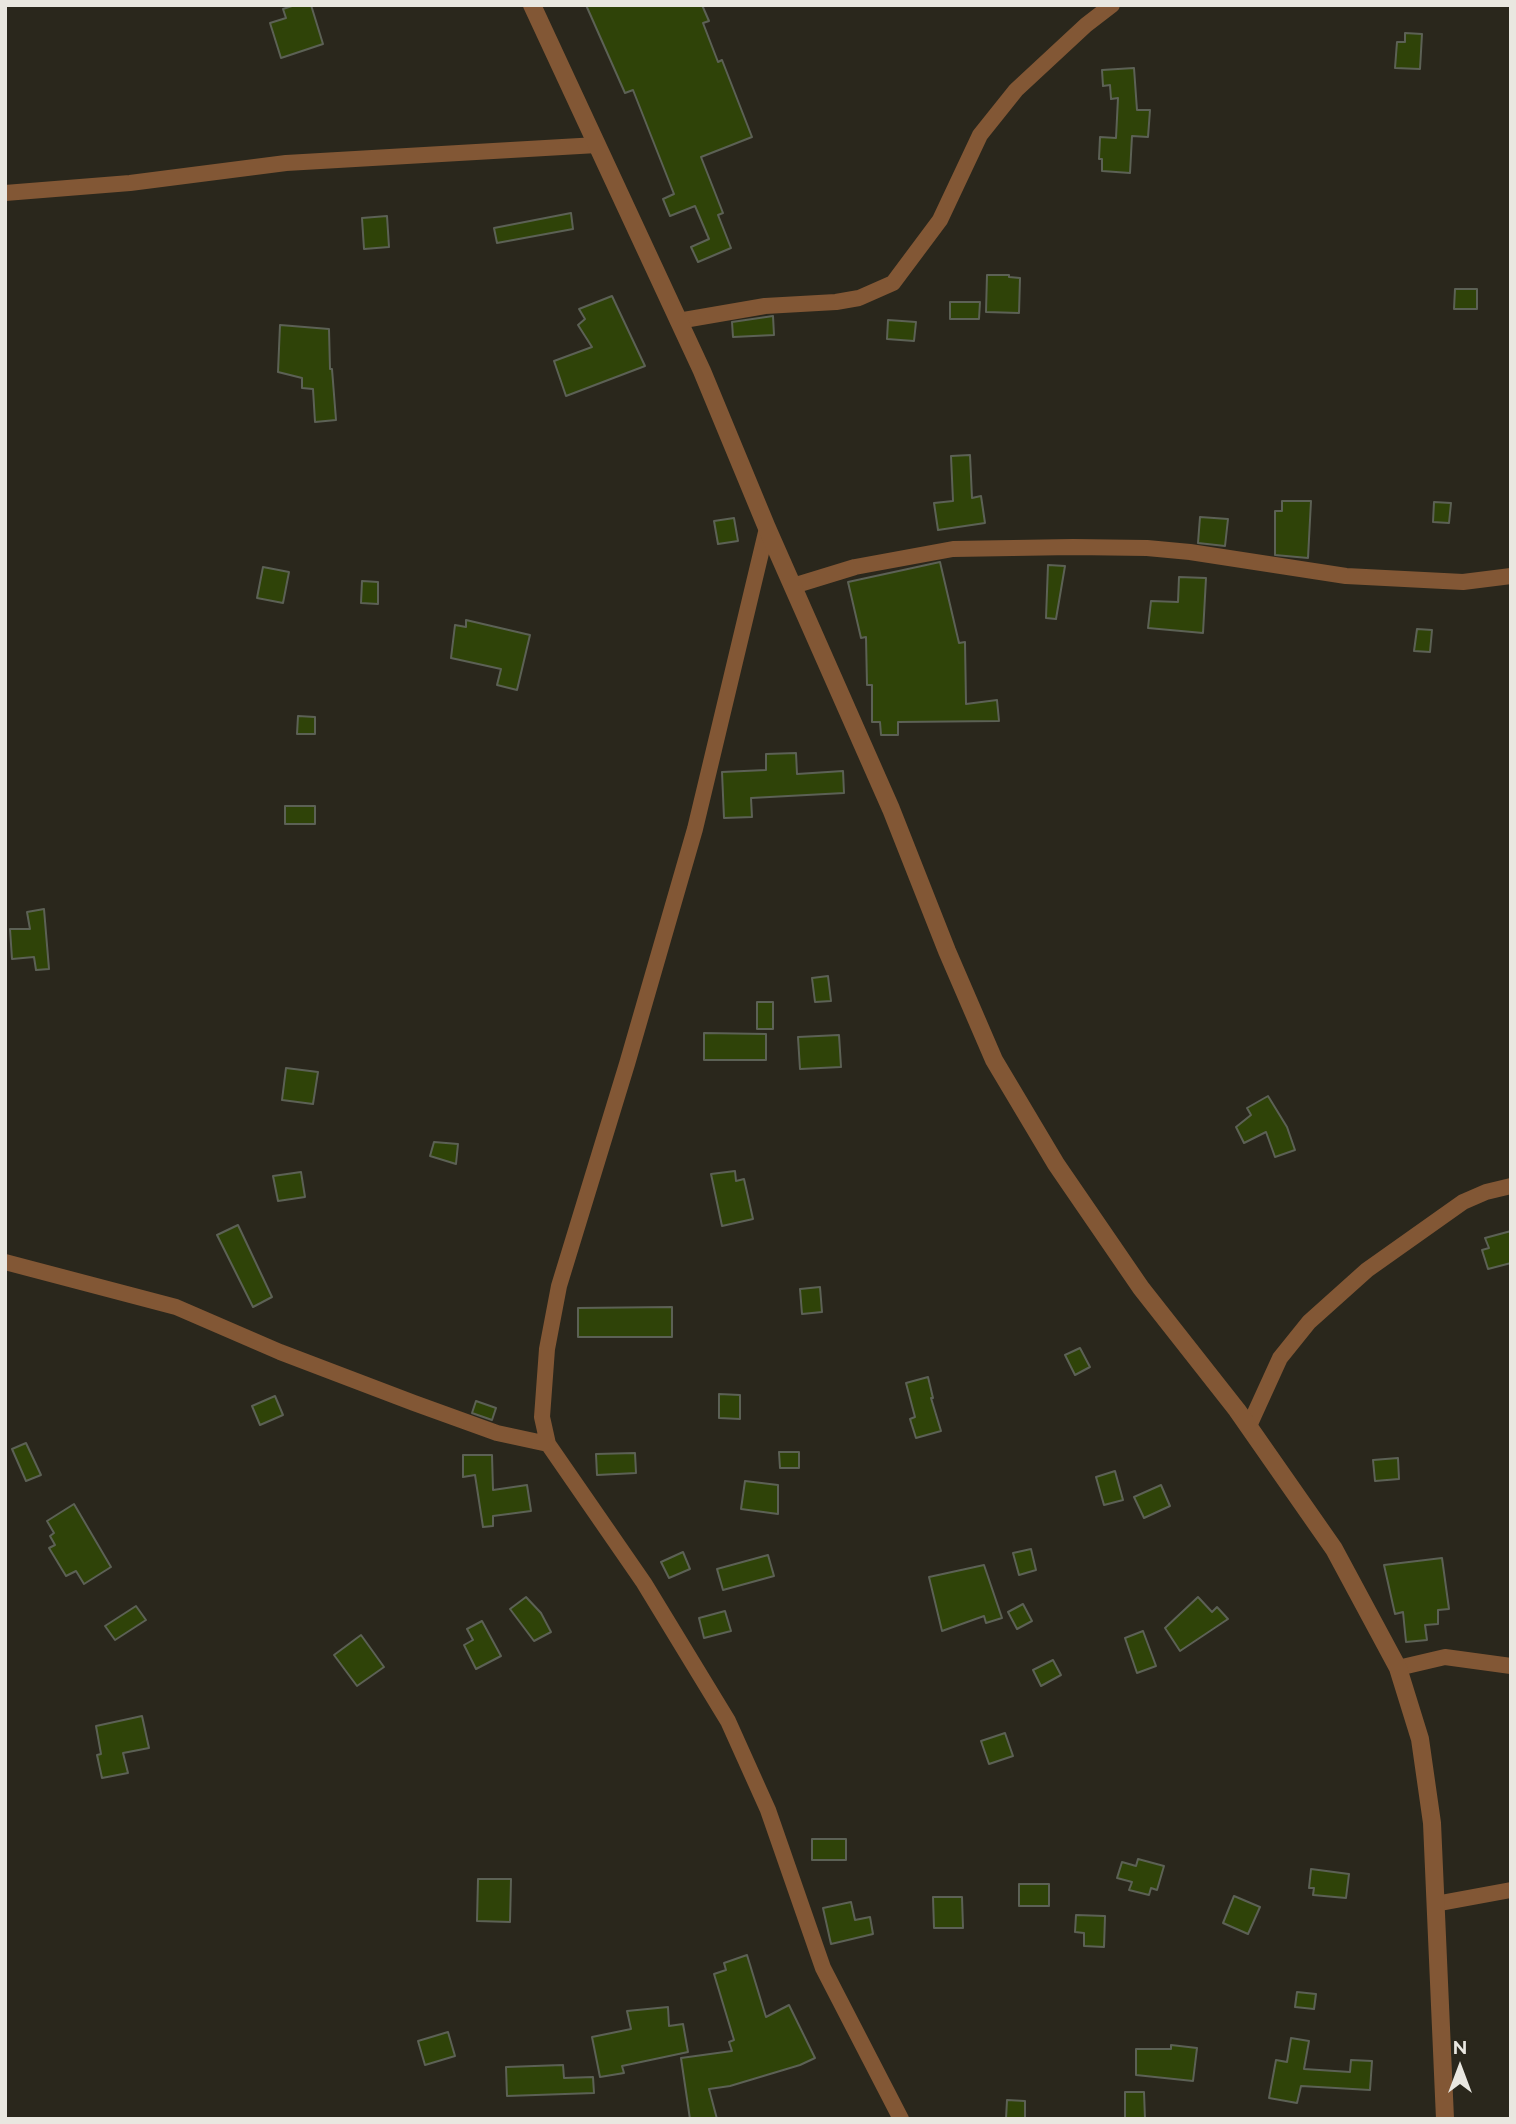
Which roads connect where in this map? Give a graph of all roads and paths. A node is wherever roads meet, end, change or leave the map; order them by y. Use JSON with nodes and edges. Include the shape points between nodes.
{"nodes":[{"id":1,"x":532,"y":5,"type":"edge"},
{"id":2,"x":1112,"y":5,"type":"edge"},
{"id":3,"x":597,"y":145,"type":"junction"},
{"id":4,"x":5,"y":193,"type":"edge"},
{"id":5,"x":678,"y":321,"type":"junction"},
{"id":6,"x":767,"y":528,"type":"junction"},
{"id":7,"x":1511,"y":576,"type":"edge"},
{"id":8,"x":793,"y":586,"type":"junction"},
{"id":9,"x":1511,"y":1186,"type":"edge"},
{"id":10,"x":5,"y":1262,"type":"edge"},
{"id":11,"x":1249,"y":1426,"type":"junction"},
{"id":12,"x":548,"y":1444,"type":"junction"},
{"id":13,"x":1511,"y":1667,"type":"edge"},
{"id":14,"x":1398,"y":1668,"type":"junction"},
{"id":15,"x":1511,"y":1890,"type":"edge"},
{"id":16,"x":1436,"y":1905,"type":"junction"},
{"id":17,"x":901,"y":2119,"type":"edge"},
{"id":18,"x":1445,"y":2119,"type":"edge"}],
"edges":[{"from":1,"to":3,"type":"street"},
{"from":2,"to":5,"type":"street","via":[[1016,90],[980,135],[940,220],[893,283],[859,298],[765,306]]},
{"from":3,"to":4,"type":"street","via":[[286,163]]},
{"from":3,"to":5,"type":"street"},
{"from":5,"to":6,"type":"street"},
{"from":6,"to":8,"type":"street"},
{"from":6,"to":12,"type":"street","via":[[695,829],[559,1286],[547,1349],[542,1417]]},
{"from":7,"to":8,"type":"street","via":[[1462,582],[1346,576],[1190,552],[1046,547],[953,549],[855,567]]},
{"from":8,"to":11,"type":"street","via":[[994,1059],[1056,1164],[1141,1288]]},
{"from":9,"to":11,"type":"street","via":[[1463,1202],[1367,1270],[1309,1322],[1280,1358]]},
{"from":10,"to":12,"type":"street","via":[[176,1307],[426,1407],[497,1433]]},
{"from":11,"to":14,"type":"street","via":[[1334,1549]]},
{"from":12,"to":17,"type":"street","via":[[644,1583],[728,1721],[768,1810],[823,1968]]},
{"from":13,"to":14,"type":"street","via":[[1445,1657]]},
{"from":14,"to":16,"type":"street","via":[[1420,1739],[1432,1823]]},
{"from":15,"to":16,"type":"street"},
{"from":16,"to":18,"type":"street"}]}
